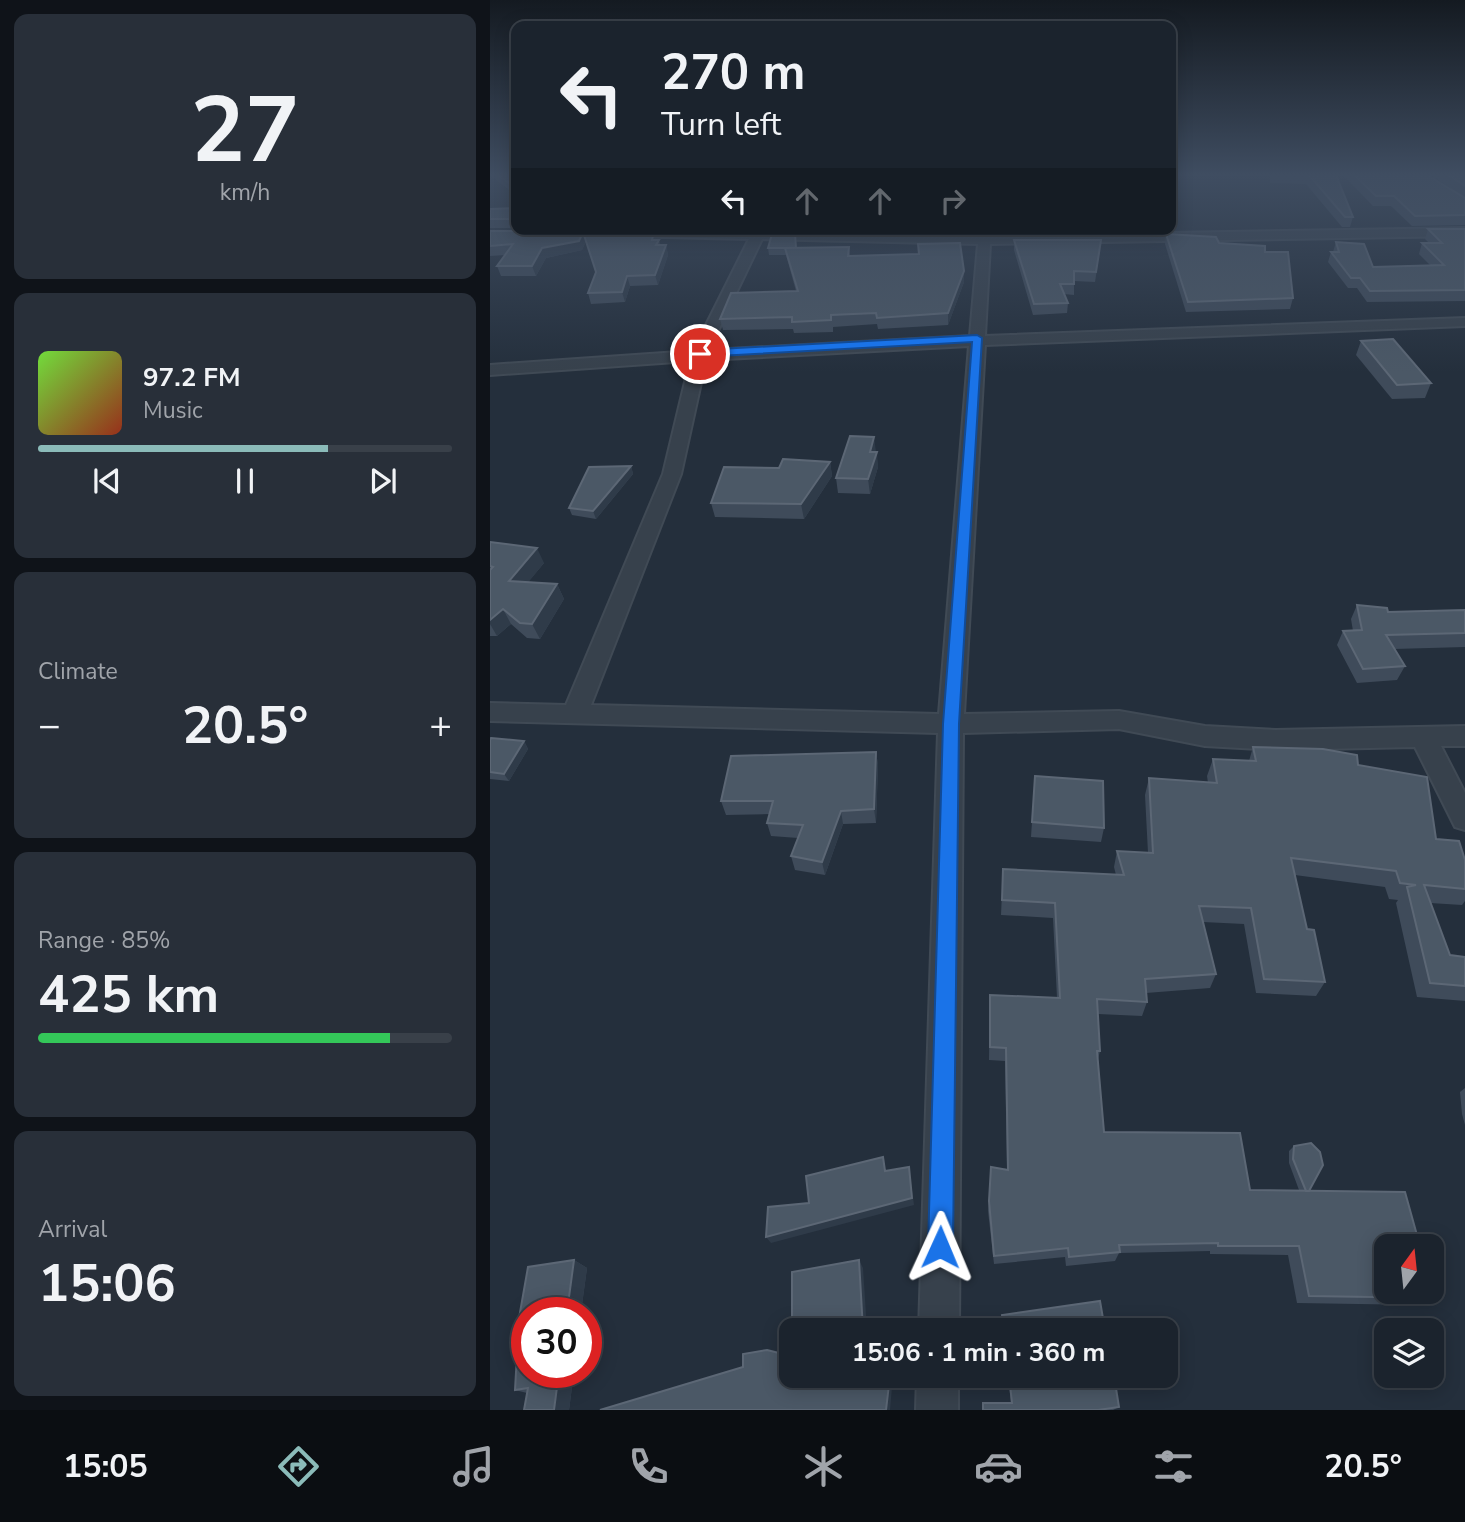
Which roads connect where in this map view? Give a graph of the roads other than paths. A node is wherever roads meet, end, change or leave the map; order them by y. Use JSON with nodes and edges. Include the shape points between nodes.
{"nodes":[{"id":1,"x":753,"y":241,"type":"edge"},
{"id":2,"x":984,"y":241,"type":"edge"},
{"id":3,"x":1465,"y":323,"type":"edge"},
{"id":4,"x":977,"y":338,"type":"junction"},
{"id":5,"x":700,"y":354,"type":"junction"},
{"id":6,"x":490,"y":370,"type":"edge"},
{"id":7,"x":490,"y":712,"type":"edge"},
{"id":8,"x":574,"y":716,"type":"junction"},
{"id":9,"x":951,"y":724,"type":"junction"},
{"id":10,"x":1422,"y":735,"type":"junction"},
{"id":11,"x":1465,"y":736,"type":"edge"},
{"id":12,"x":1465,"y":819,"type":"edge"},
{"id":13,"x":939,"y":1318,"type":"edge"},
{"id":14,"x":938,"y":1388,"type":"edge"},
{"id":15,"x":937,"y":1410,"type":"edge"}],
"edges":[{"from":1,"to":5,"type":"street"},
{"from":2,"to":4,"type":"street"},
{"from":3,"to":4,"type":"street"},
{"from":4,"to":5,"type":"street"},
{"from":4,"to":9,"type":"street"},
{"from":5,"to":6,"type":"street"},
{"from":5,"to":8,"type":"street","via":[[672,474]]},
{"from":7,"to":8,"type":"street"},
{"from":8,"to":9,"type":"street"},
{"from":9,"to":10,"type":"street","via":[[1119,720],[1205,736],[1276,740]]},
{"from":9,"to":13,"type":"street"},
{"from":10,"to":11,"type":"street"},
{"from":10,"to":12,"type":"street"},
{"from":14,"to":15,"type":"street"}]}
